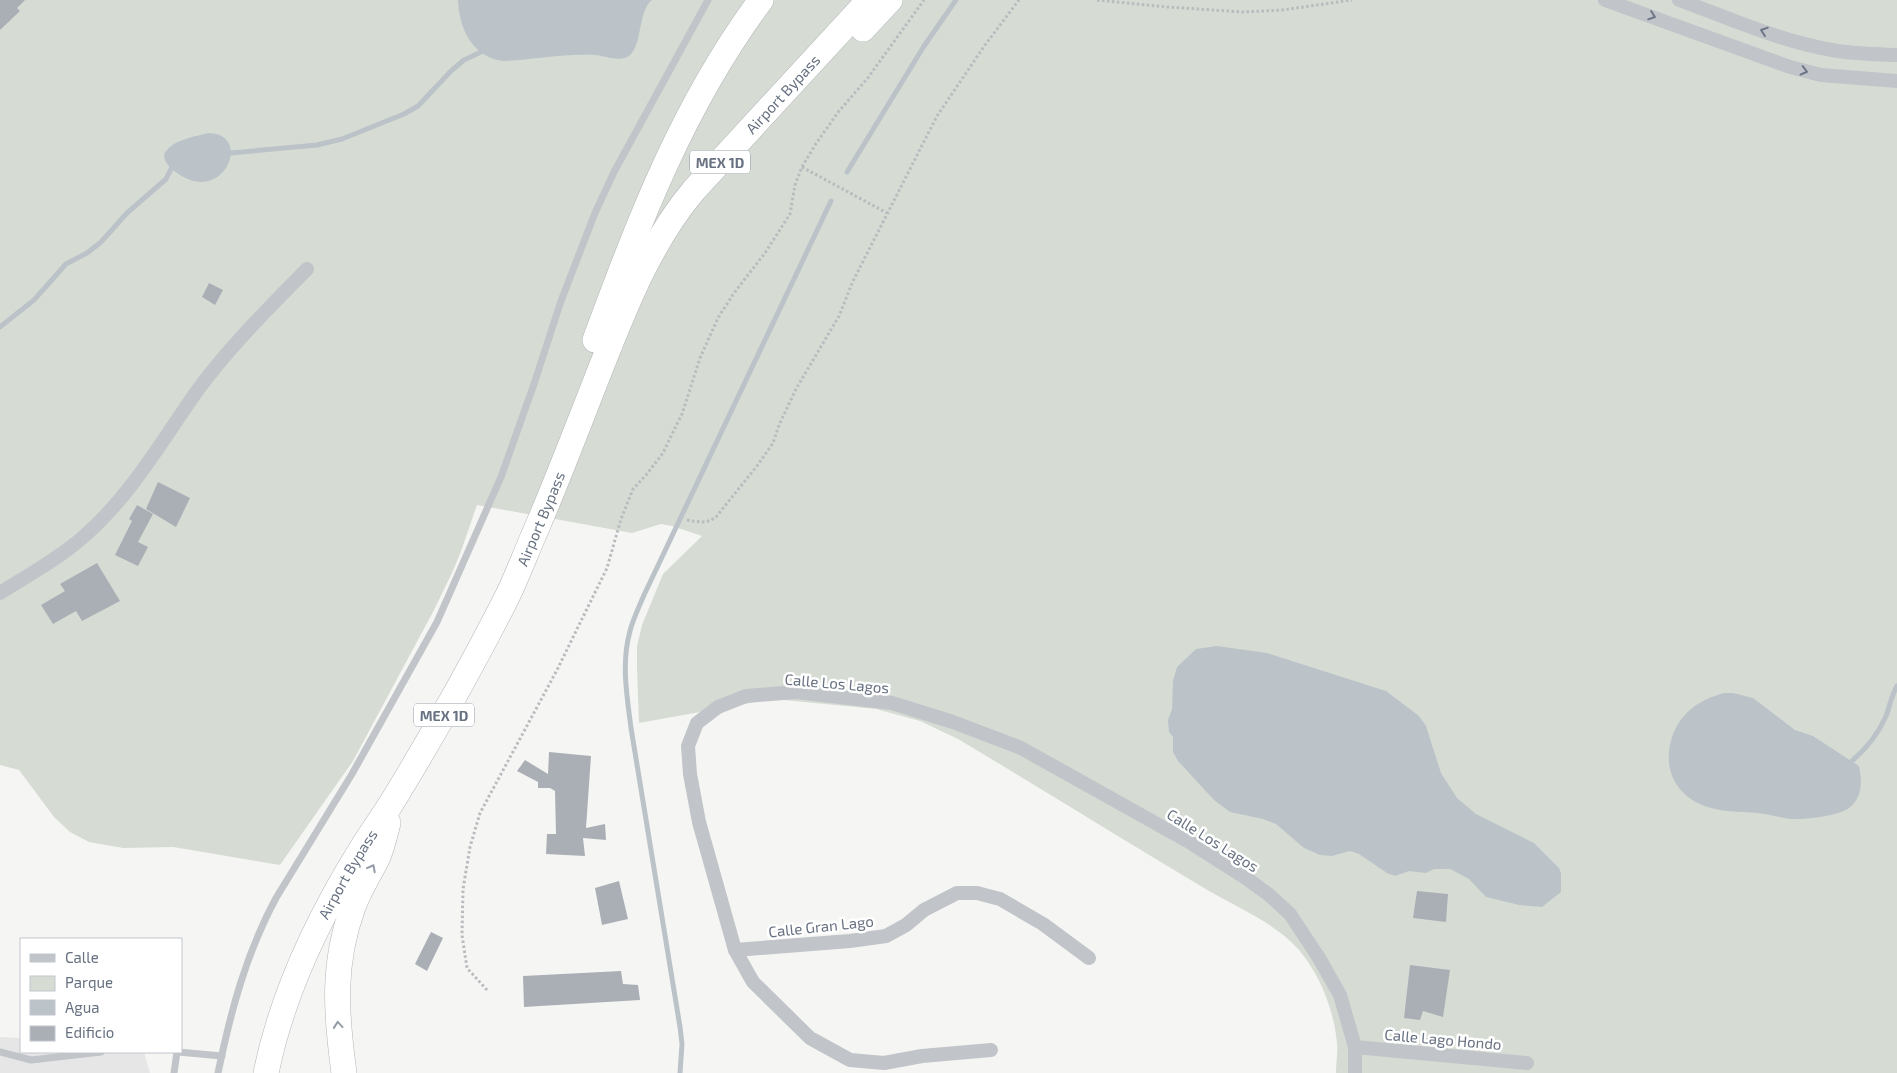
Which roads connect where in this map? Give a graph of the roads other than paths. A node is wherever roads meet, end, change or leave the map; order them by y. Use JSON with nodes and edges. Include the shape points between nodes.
{"nodes":[{"id":1,"x":708,"y":0,"type":"edge"},
{"id":2,"x":744,"y":0,"type":"edge"},
{"id":3,"x":761,"y":0,"type":"edge"},
{"id":4,"x":869,"y":0,"type":"edge"},
{"id":5,"x":890,"y":0,"type":"edge"},
{"id":6,"x":1605,"y":0,"type":"edge"},
{"id":7,"x":1678,"y":0,"type":"edge"},
{"id":8,"x":1897,"y":55,"type":"edge"},
{"id":9,"x":1897,"y":81,"type":"edge"},
{"id":10,"x":307,"y":269,"type":"dead end"},
{"id":11,"x":599,"y":350,"type":"junction"},
{"id":12,"x":0,"y":593,"type":"edge"},
{"id":13,"x":398,"y":792,"type":"junction"},
{"id":14,"x":735,"y":950,"type":"junction"},
{"id":15,"x":1089,"y":958,"type":"dead end"},
{"id":16,"x":1355,"y":1047,"type":"junction"},
{"id":17,"x":990,"y":1050,"type":"dead end"},
{"id":18,"x":0,"y":1052,"type":"edge"},
{"id":19,"x":182,"y":1052,"type":"edge"},
{"id":20,"x":92,"y":1053,"type":"edge"},
{"id":21,"x":177,"y":1053,"type":"edge"},
{"id":22,"x":222,"y":1056,"type":"junction"},
{"id":23,"x":1527,"y":1063,"type":"dead end"},
{"id":24,"x":174,"y":1073,"type":"edge"},
{"id":25,"x":218,"y":1073,"type":"edge"},
{"id":26,"x":256,"y":1073,"type":"edge"},
{"id":27,"x":266,"y":1073,"type":"edge"},
{"id":28,"x":344,"y":1073,"type":"edge"},
{"id":29,"x":1355,"y":1073,"type":"edge"}],
"edges":[{"from":1,"to":22,"type":"lane","via":[[595,213],[561,301],[501,477],[437,622],[371,742],[264,920],[243,973]]},
{"from":2,"to":11,"type":"highway","via":[[699,69],[647,168],[616,250]]},
{"from":3,"to":11,"type":"highway","name":"Airport Bypass","number":"MEX 1D","via":[[728,48],[679,134],[655,184]]},
{"from":4,"to":11,"type":"highway","name":"Airport Bypass","number":"MEX 1D","via":[[678,209],[647,259]]},
{"from":5,"to":11,"type":"highway","via":[[690,217]]},
{"from":6,"to":9,"type":"street","one_way":true,"via":[[1790,68],[1821,75]]},
{"from":8,"to":7,"type":"street","one_way":true,"via":[[1833,51],[1804,44]]},
{"from":10,"to":12,"type":"street","via":[[204,383],[117,504],[82,538]]},
{"from":11,"to":13,"type":"highway","name":"Airport Bypass","number":"MEX 1D","via":[[554,488],[505,601],[441,722]]},
{"from":11,"to":26,"type":"highway","name":"Airport Bypass","number":"MEX 1D","via":[[492,594],[307,927],[271,1018]]},
{"from":13,"to":27,"type":"highway","name":"Airport Bypass","number":"MEX 1D","via":[[360,850],[315,931],[280,1021]]},
{"from":28,"to":13,"type":"highway","one_way":true,"via":[[336,996],[344,934],[357,897],[377,858]]},
{"from":14,"to":15,"type":"street","name":"Calle Gran Lago","via":[[886,936],[924,910],[957,893],[977,893],[1000,899],[1043,924]]},
{"from":14,"to":16,"type":"street","name":"Calle Los Lagos","via":[[699,822],[690,774],[688,746],[697,723],[718,707],[746,696],[796,692],[892,703],[1021,748],[1191,843],[1254,883],[1290,914],[1319,958],[1340,995]]},
{"from":14,"to":17,"type":"street","name":"Calle Los Lagos","via":[[753,982],[810,1038],[850,1060],[884,1063]]},
{"from":16,"to":23,"type":"street","name":"Calle Lago Hondo"},
{"from":16,"to":29,"type":"street","name":"Calle Los Lagos"},
{"from":18,"to":20,"type":"lane","via":[[31,1060]]},
{"from":19,"to":22,"type":"lane"},
{"from":21,"to":24,"type":"lane"},
{"from":22,"to":25,"type":"lane"}]}
